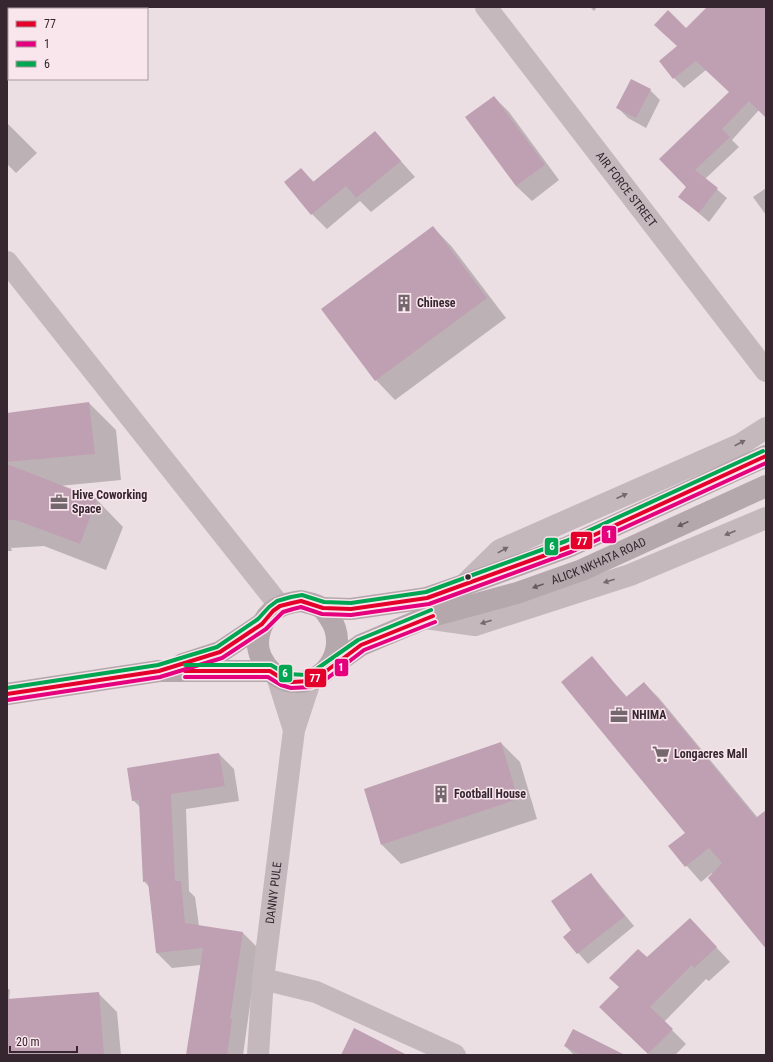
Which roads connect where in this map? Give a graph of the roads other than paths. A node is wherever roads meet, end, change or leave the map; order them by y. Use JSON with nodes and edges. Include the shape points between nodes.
{"nodes":[{"id":1,"x":486,"y":7,"type":"edge"},
{"id":2,"x":7,"y":262,"type":"edge"},
{"id":3,"x":766,"y":371,"type":"edge"},
{"id":4,"x":766,"y":428,"type":"edge"},
{"id":5,"x":766,"y":456,"type":"edge"},
{"id":6,"x":766,"y":486,"type":"edge"},
{"id":7,"x":766,"y":518,"type":"edge"},
{"id":8,"x":464,"y":585,"type":"junction"},
{"id":9,"x":280,"y":606,"type":"junction"},
{"id":10,"x":323,"y":608,"type":"junction"},
{"id":11,"x":425,"y":618,"type":"junction"},
{"id":12,"x":262,"y":624,"type":"junction"},
{"id":13,"x":159,"y":672,"type":"junction"},
{"id":14,"x":273,"y":673,"type":"junction"},
{"id":15,"x":319,"y":675,"type":"junction"},
{"id":16,"x":7,"y":694,"type":"edge"},
{"id":17,"x":294,"y":730,"type":"junction"},
{"id":18,"x":263,"y":979,"type":"junction"},
{"id":19,"x":258,"y":1055,"type":"edge"},
{"id":20,"x":455,"y":1055,"type":"edge"}],
"edges":[{"from":1,"to":3,"type":"street","name":"AIR FORCE STREET"},
{"from":2,"to":9,"type":"street"},
{"from":8,"to":4,"type":"street","one_way":true,"via":[[500,550],[741,444]]},
{"from":5,"to":8,"type":"main road","name":"ALICK NKHATA ROAD","via":[[568,548]]},
{"from":6,"to":11,"type":"main road","name":"ALICK NKHATA ROAD","one_way":true,"via":[[582,570],[517,593]]},
{"from":7,"to":11,"type":"street","name":"ALICK NKHATA ROAD","one_way":true,"via":[[630,575],[475,625]]},
{"from":8,"to":10,"type":"main road","name":"ALICK NKHATA ROAD","via":[[426,598],[351,609]]},
{"from":9,"to":10,"type":"main road","via":[[302,602]]},
{"from":9,"to":12,"type":"main road"},
{"from":10,"to":15,"type":"main road","via":[[334,623],[338,642],[336,652]]},
{"from":11,"to":15,"type":"main road","name":"ALICK NKHATA ROAD","via":[[361,645]]},
{"from":12,"to":13,"type":"main road","via":[[220,652]]},
{"from":12,"to":14,"type":"main road","via":[[259,652]]},
{"from":13,"to":14,"type":"main road"},
{"from":13,"to":16,"type":"main road"},
{"from":14,"to":15,"type":"main road","via":[[292,682]]},
{"from":14,"to":17,"type":"street","name":"DANNY PULE"},
{"from":15,"to":17,"type":"street","name":"DANNY PULE"},
{"from":17,"to":18,"type":"street","name":"DANNY PULE"},
{"from":18,"to":19,"type":"street","name":"DANNY PULE"},
{"from":18,"to":20,"type":"street","via":[[316,992]]}]}
